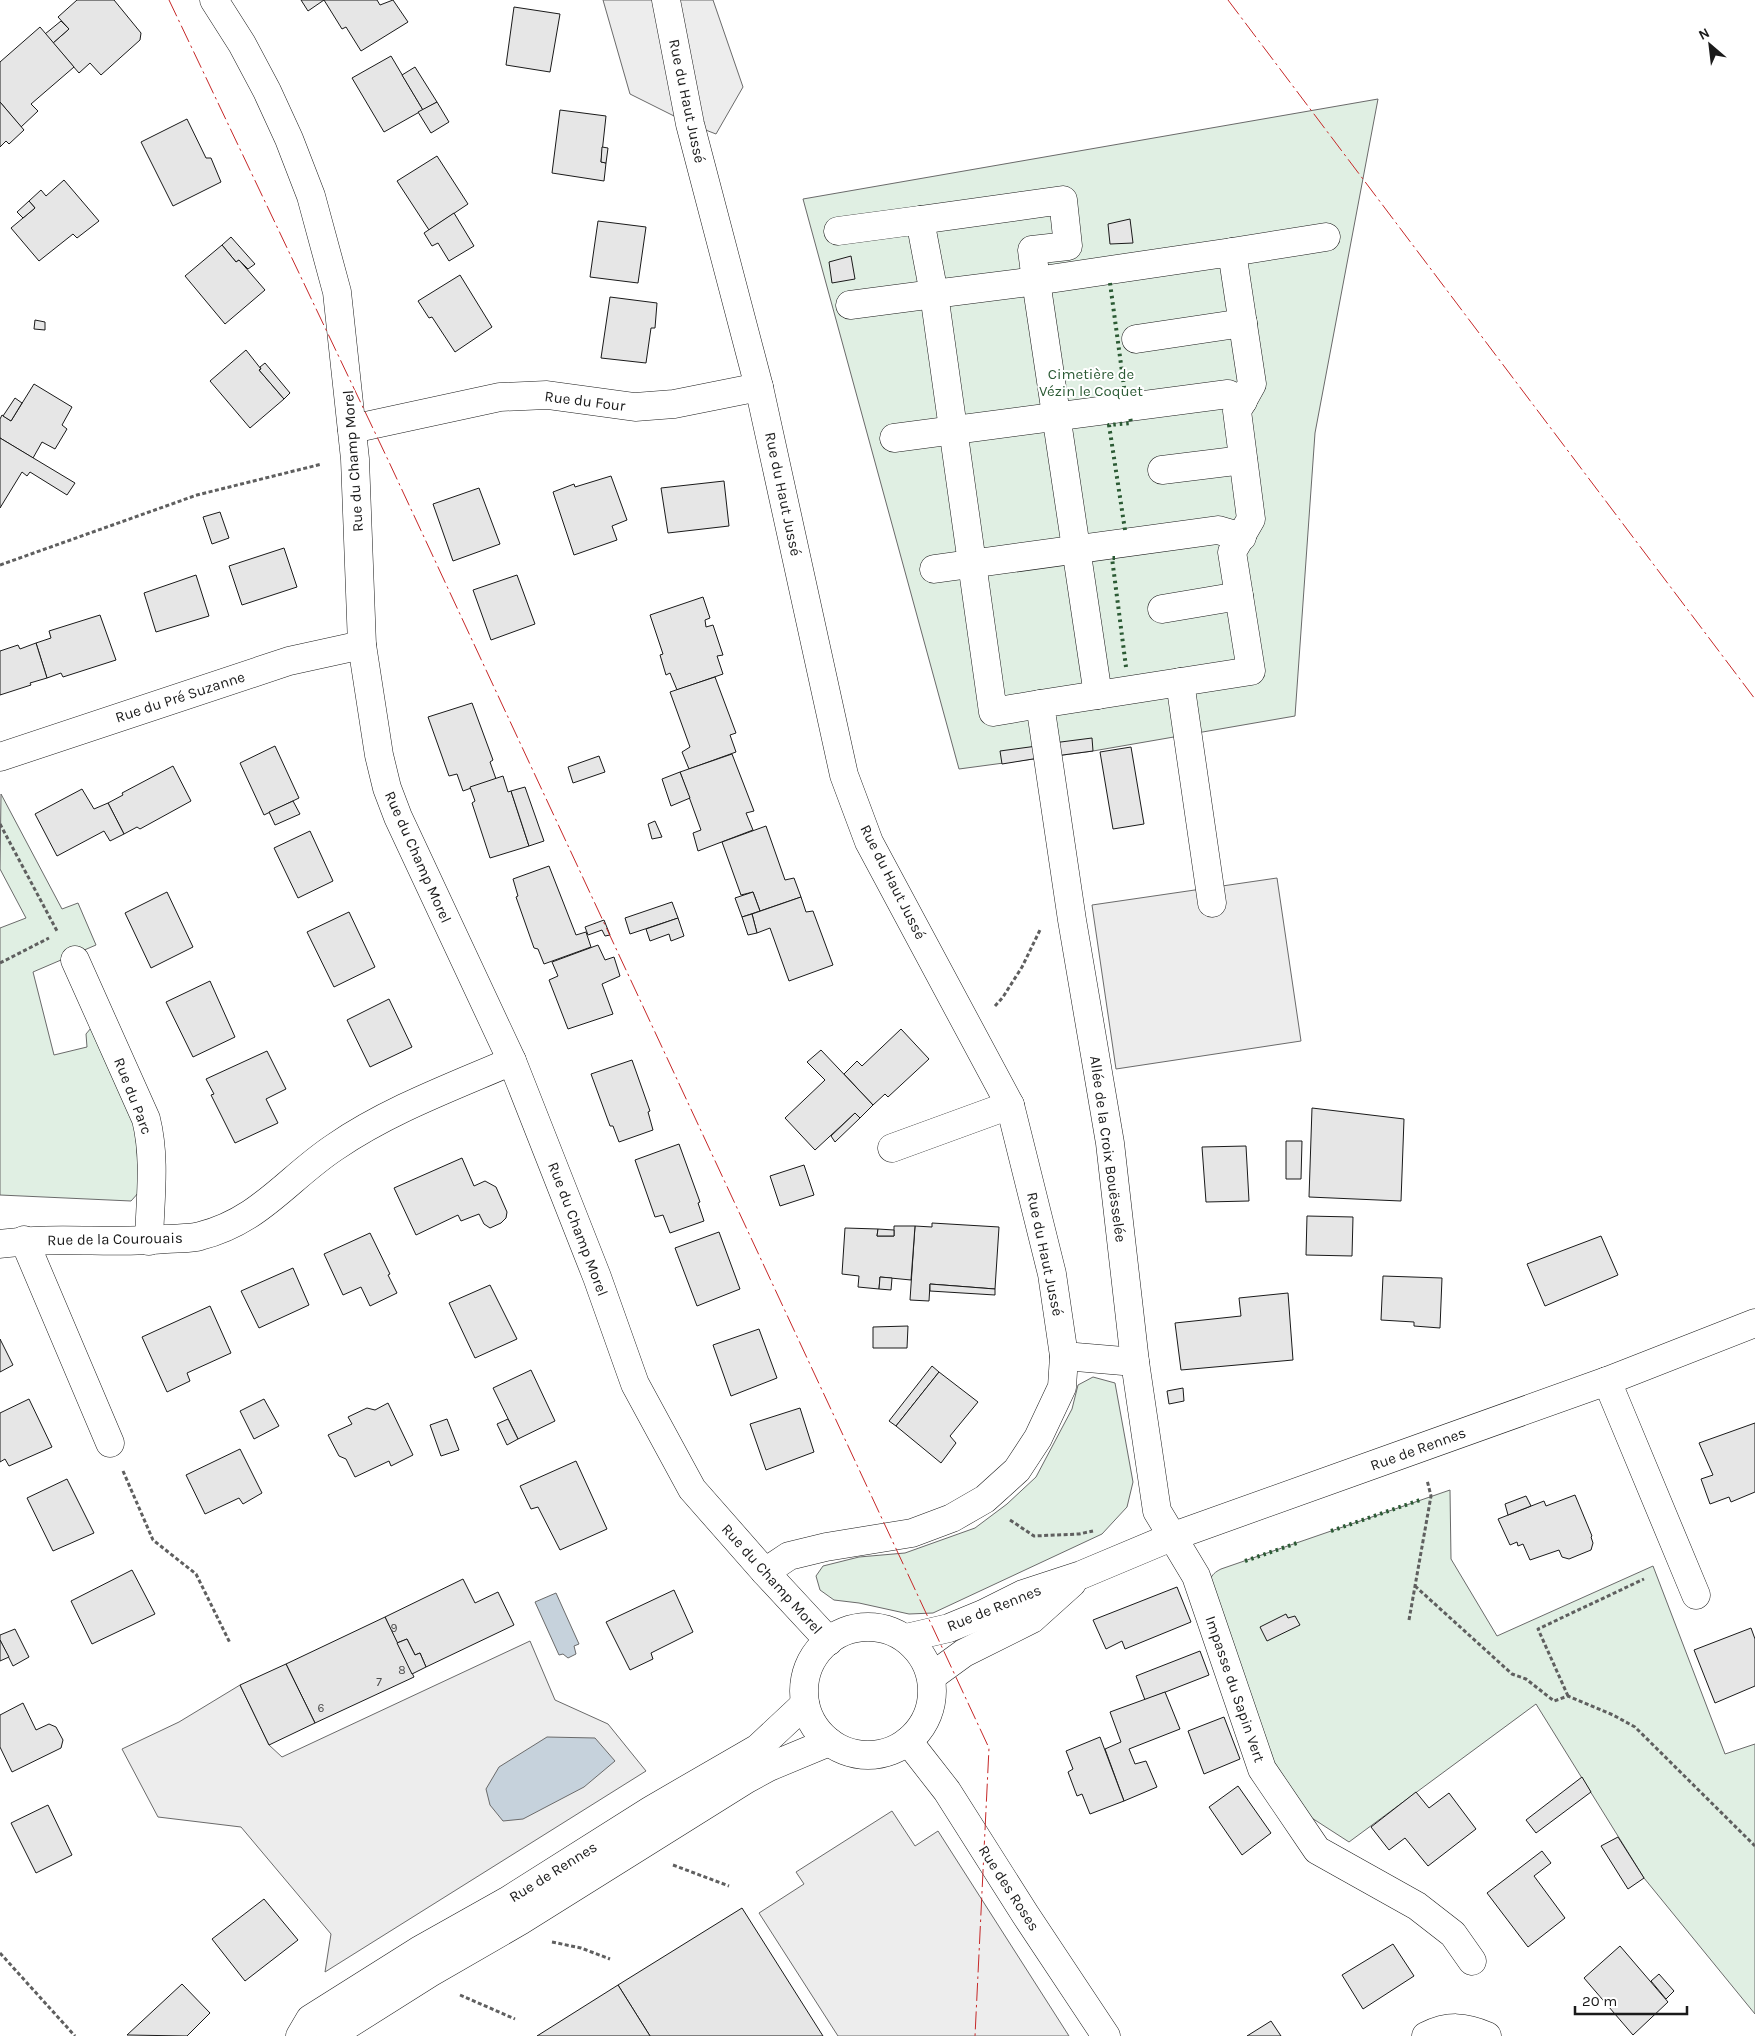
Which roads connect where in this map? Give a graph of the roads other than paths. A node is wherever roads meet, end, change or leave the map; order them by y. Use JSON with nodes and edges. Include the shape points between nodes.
{"nodes":[{"id":1,"x":214,"y":0,"type":"edge"},
{"id":2,"x":666,"y":0,"type":"edge"},
{"id":3,"x":920,"y":220,"type":"junction"},
{"id":4,"x":838,"y":231,"type":"dead end"},
{"id":5,"x":1326,"y":237,"type":"dead end"},
{"id":6,"x":1232,"y":252,"type":"junction"},
{"id":7,"x":1036,"y":281,"type":"junction"},
{"id":8,"x":934,"y":294,"type":"junction"},
{"id":9,"x":850,"y":305,"type":"dead end"},
{"id":10,"x":1243,"y":323,"type":"junction"},
{"id":11,"x":1136,"y":339,"type":"dead end"},
{"id":12,"x":760,"y":387,"type":"junction"},
{"id":13,"x":1243,"y":401,"type":"junction"},
{"id":14,"x":1056,"y":417,"type":"junction"},
{"id":15,"x":352,"y":429,"type":"junction"},
{"id":16,"x":953,"y":431,"type":"junction"},
{"id":17,"x":894,"y":438,"type":"dead end"},
{"id":18,"x":1243,"y":460,"type":"junction"},
{"id":19,"x":1162,"y":470,"type":"dead end"},
{"id":20,"x":1242,"y":537,"type":"junction"},
{"id":21,"x":1078,"y":550,"type":"junction"},
{"id":22,"x":971,"y":564,"type":"junction"},
{"id":23,"x":934,"y":569,"type":"dead end"},
{"id":24,"x":1239,"y":596,"type":"junction"},
{"id":25,"x":1162,"y":609,"type":"dead end"},
{"id":26,"x":362,"y":645,"type":"junction"},
{"id":27,"x":1180,"y":682,"type":"junction"},
{"id":28,"x":1098,"y":695,"type":"junction"},
{"id":29,"x":1040,"y":704,"type":"junction"},
{"id":30,"x":0,"y":757,"type":"edge"},
{"id":31,"x":1212,"y":903,"type":"dead end"},
{"id":32,"x":76,"y":960,"type":"road end"},
{"id":33,"x":512,"y":1061,"type":"junction"},
{"id":34,"x":1010,"y":1105,"type":"junction"},
{"id":35,"x":892,"y":1148,"type":"dead end"},
{"id":36,"x":149,"y":1241,"type":"junction"},
{"id":37,"x":12,"y":1242,"type":"edge"},
{"id":38,"x":1755,"y":1323,"type":"edge"},
{"id":39,"x":1064,"y":1356,"type":"junction"},
{"id":40,"x":1135,"y":1362,"type":"junction"},
{"id":41,"x":1607,"y":1381,"type":"junction"},
{"id":42,"x":110,"y":1443,"type":"road end"},
{"id":43,"x":1174,"y":1536,"type":"junction"},
{"id":44,"x":765,"y":1572,"type":"junction"},
{"id":45,"x":1081,"y":1575,"type":"junction"},
{"id":46,"x":1696,"y":1594,"type":"dead end"},
{"id":47,"x":906,"y":1638,"type":"junction"},
{"id":48,"x":829,"y":1640,"type":"junction"},
{"id":49,"x":931,"y":1677,"type":"junction"},
{"id":50,"x":805,"y":1704,"type":"junction"},
{"id":51,"x":829,"y":1742,"type":"junction"},
{"id":52,"x":908,"y":1742,"type":"junction"},
{"id":53,"x":1472,"y":1961,"type":"dead end"},
{"id":54,"x":300,"y":2036,"type":"edge"},
{"id":55,"x":330,"y":2036,"type":"edge"},
{"id":56,"x":1106,"y":2036,"type":"edge"},
{"id":57,"x":1426,"y":2036,"type":"edge"},
{"id":58,"x":1487,"y":2036,"type":"edge"}],
"edges":[{"from":1,"to":15,"type":"street","name":"Rue du Champ Morel","via":[[267,91],[311,196],[337,292]]},
{"from":2,"to":12,"type":"street","name":"Rue du Haut Jussé","via":[[690,124]]},
{"from":3,"to":4,"type":"street"},
{"from":3,"to":7,"type":"street","via":[[1063,200],[1068,246],[1032,250]]},
{"from":3,"to":8,"type":"street"},
{"from":5,"to":6,"type":"street"},
{"from":6,"to":7,"type":"street"},
{"from":6,"to":10,"type":"street"},
{"from":7,"to":8,"type":"street"},
{"from":7,"to":14,"type":"street"},
{"from":8,"to":9,"type":"street"},
{"from":8,"to":16,"type":"street"},
{"from":10,"to":11,"type":"street"},
{"from":10,"to":13,"type":"street","via":[[1252,384]]},
{"from":12,"to":15,"type":"street","name":"Rue du Four","via":[[674,404],[635,407],[547,395],[500,397]]},
{"from":12,"to":34,"type":"street","name":"Rue du Haut Jussé","via":[[844,775],[869,842]]},
{"from":13,"to":14,"type":"street","via":[[1228,394]]},
{"from":13,"to":18,"type":"street","via":[[1237,411]]},
{"from":14,"to":16,"type":"street"},
{"from":14,"to":21,"type":"street"},
{"from":15,"to":26,"type":"street","name":"Rue du Champ Morel"},
{"from":16,"to":17,"type":"street"},
{"from":16,"to":22,"type":"street"},
{"from":18,"to":19,"type":"street"},
{"from":18,"to":20,"type":"street","via":[[1250,519]]},
{"from":20,"to":21,"type":"street","via":[[1218,530]]},
{"from":20,"to":24,"type":"street","via":[[1232,552]]},
{"from":21,"to":22,"type":"street"},
{"from":21,"to":28,"type":"street"},
{"from":22,"to":23,"type":"street"},
{"from":22,"to":29,"type":"street","via":[[993,712]]},
{"from":24,"to":25,"type":"street"},
{"from":24,"to":27,"type":"street","via":[[1251,671]]},
{"from":26,"to":30,"type":"street","name":"Rue du Pré Suzanne","via":[[289,661]]},
{"from":26,"to":33,"type":"street","name":"Rue du Champ Morel","via":[[387,788]]},
{"from":27,"to":28,"type":"street"},
{"from":27,"to":31,"type":"street"},
{"from":28,"to":29,"type":"street"},
{"from":29,"to":40,"type":"street","name":"Allée de la Croix Bouësselée","via":[[1110,1143]]},
{"from":32,"to":36,"type":"street","name":"Rue du Parc","via":[[146,1119],[151,1138]]},
{"from":33,"to":36,"type":"street","name":"Rue de la Courouais","via":[[389,1115],[334,1147],[265,1205],[235,1223],[200,1236]]},
{"from":33,"to":44,"type":"street","name":"Rue du Champ Morel","via":[[598,1277],[635,1384],[692,1489]]},
{"from":34,"to":35,"type":"street"},
{"from":34,"to":39,"type":"street","name":"Rue du Haut Jussé","via":[[1052,1274]]},
{"from":36,"to":37,"type":"street","name":"Rue de la Courouais"},
{"from":37,"to":42,"type":"street"},
{"from":38,"to":41,"type":"street","name":"Rue de Rennes"},
{"from":39,"to":40,"type":"street"},
{"from":39,"to":44,"type":"street","name":"Rue du Haut Jussé","via":[[1062,1386],[1038,1438],[1017,1470],[985,1498],[952,1518],[912,1533],[789,1556]]},
{"from":40,"to":43,"type":"street","name":"Allée de la Croix Bouësselée","via":[[1157,1511]]},
{"from":41,"to":43,"type":"street","name":"Rue de Rennes"},
{"from":41,"to":46,"type":"street"},
{"from":43,"to":45,"type":"street","name":"Rue de Rennes"},
{"from":43,"to":53,"type":"street","name":"Impasse du Sapin Vert","via":[[1196,1576],[1262,1769],[1317,1850],[1417,1906],[1452,1934]]},
{"from":44,"to":48,"type":"street","name":"Rue du Champ Morel"},
{"from":45,"to":47,"type":"street","name":"Rue de Rennes","via":[[1023,1594],[949,1628]]},
{"from":45,"to":49,"type":"street","name":"Rue de Rennes","via":[[1032,1619],[964,1653]]},
{"from":47,"to":48,"type":"street","via":[[869,1627],[848,1630]]},
{"from":47,"to":49,"type":"street","via":[[923,1658]]},
{"from":48,"to":50,"type":"street","via":[[808,1669]]},
{"from":49,"to":52,"type":"street","via":[[933,1694],[929,1713]]},
{"from":50,"to":51,"type":"street","via":[[818,1731]]},
{"from":50,"to":54,"type":"street","name":"Rue de Rennes","via":[[758,1748],[651,1810],[508,1901],[410,1956],[310,2019]]},
{"from":51,"to":52,"type":"street","via":[[847,1752],[868,1756],[890,1752]]},
{"from":51,"to":55,"type":"street","name":"Rue de Rennes","via":[[769,1766],[746,1779]]},
{"from":52,"to":56,"type":"street","name":"Rue des Roses","via":[[947,1791]]},
{"from":57,"to":58,"type":"street","via":[[1442,2028],[1472,2029]]}]}
